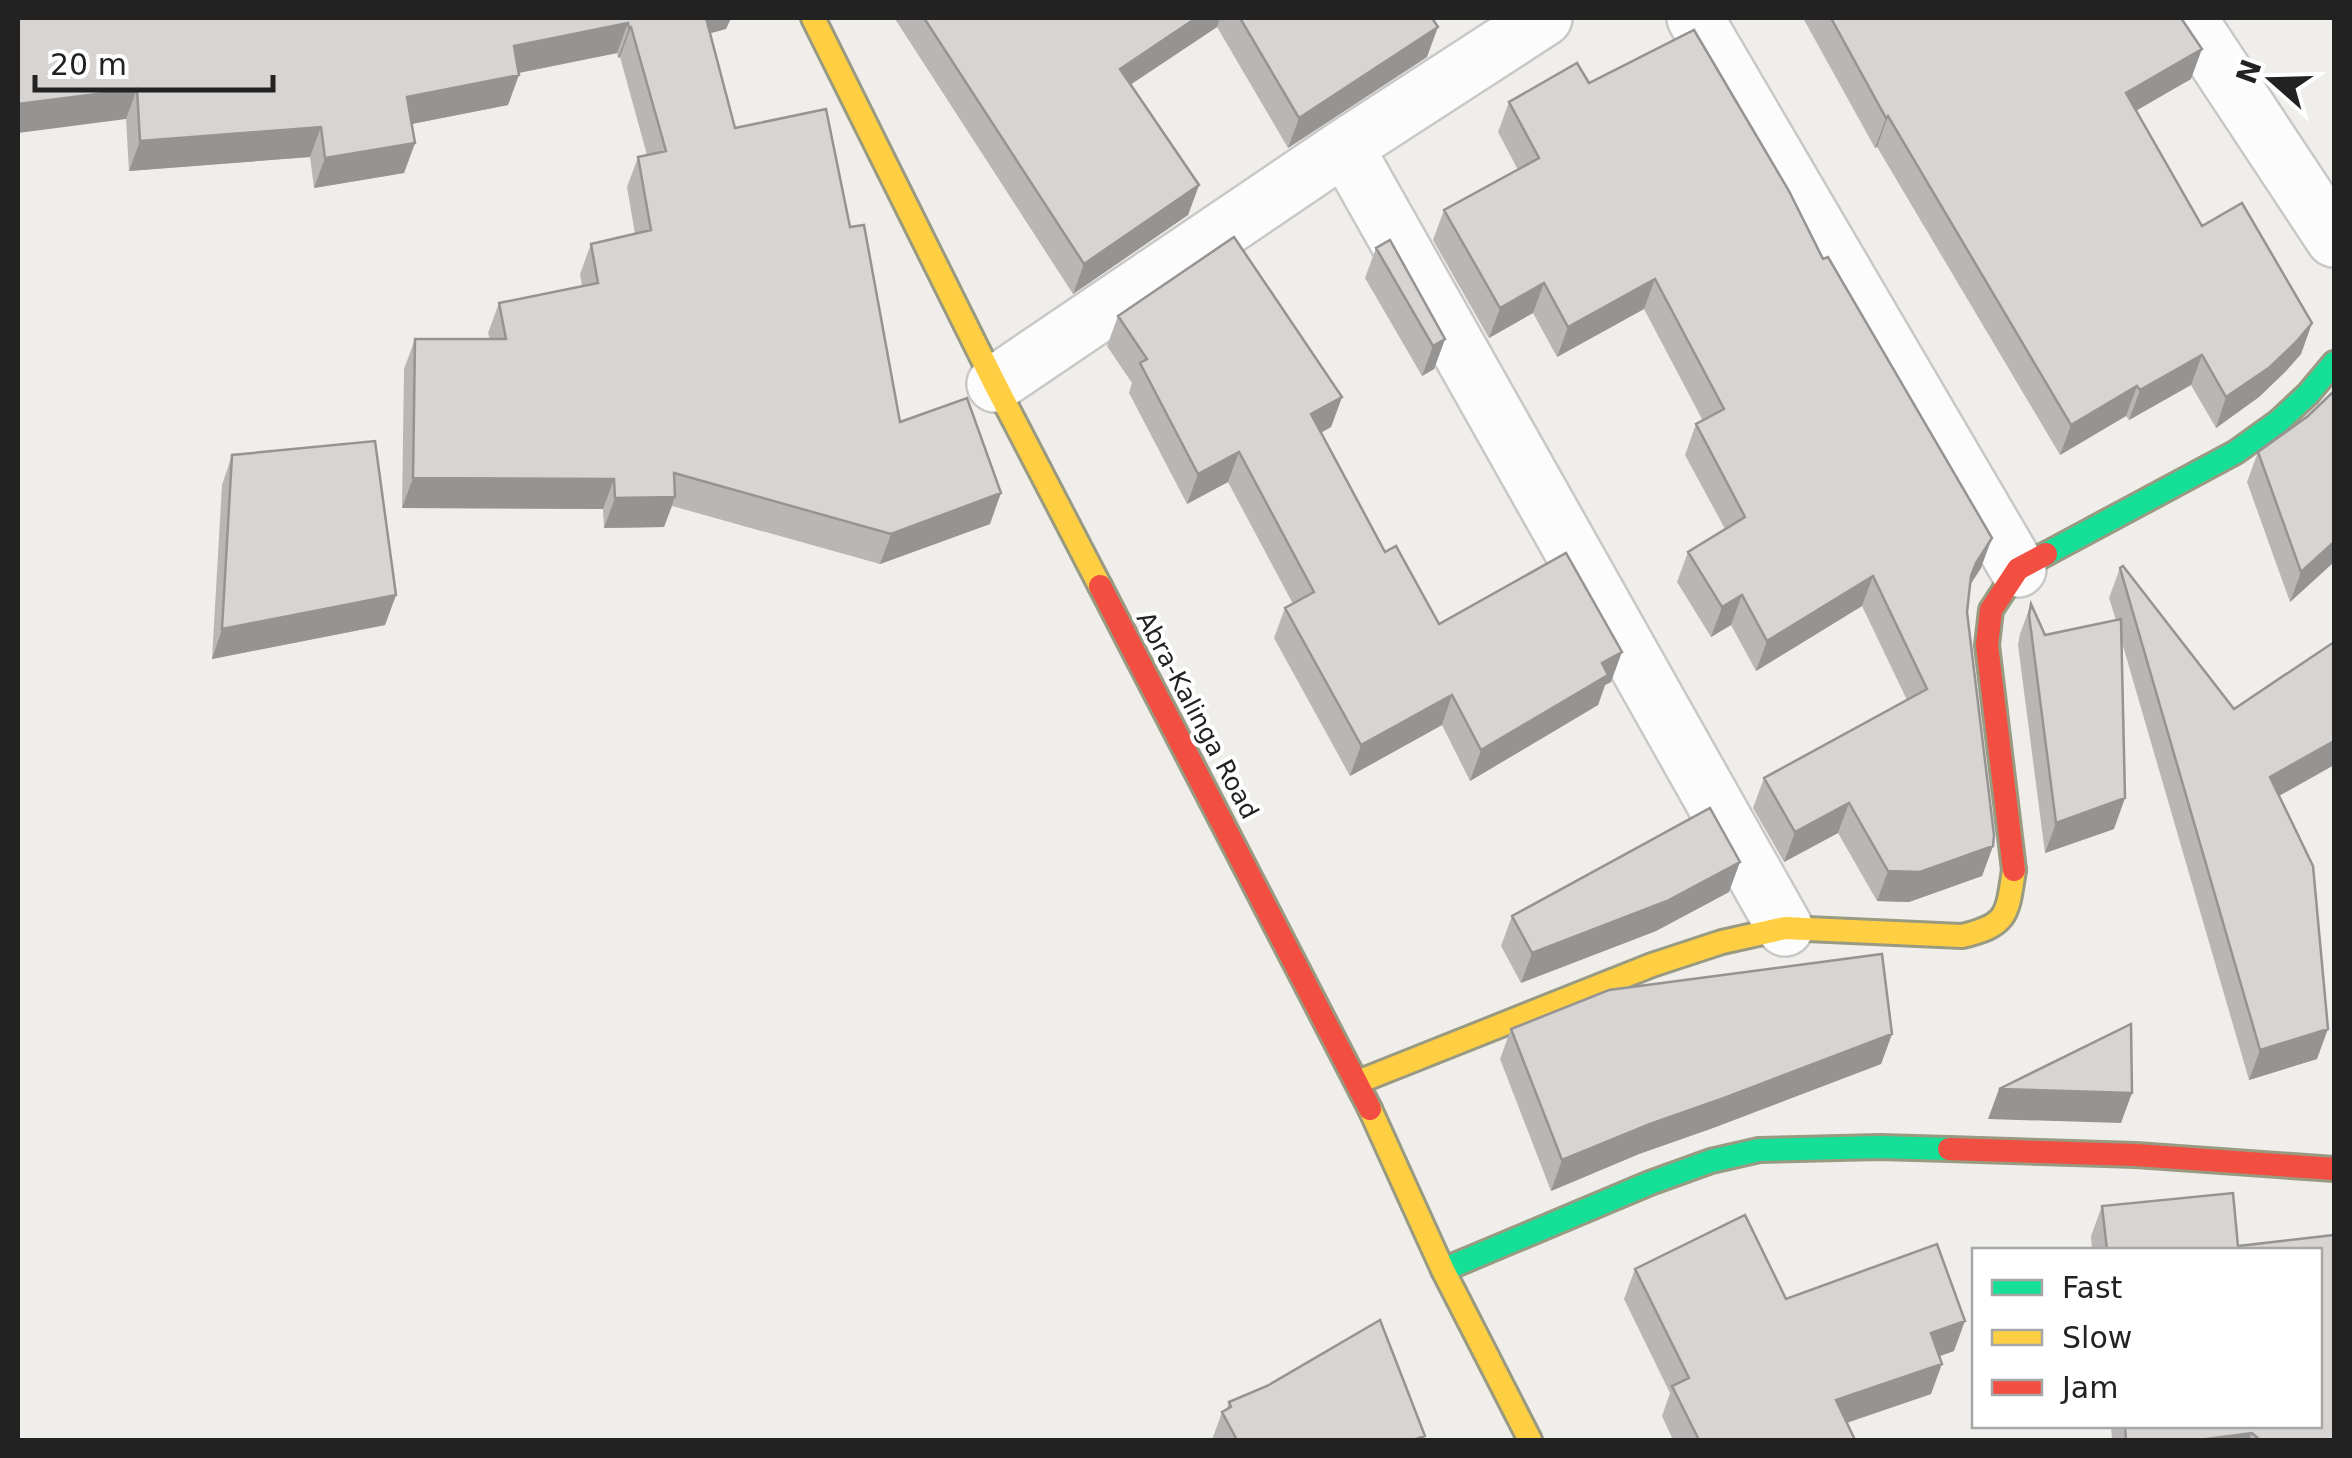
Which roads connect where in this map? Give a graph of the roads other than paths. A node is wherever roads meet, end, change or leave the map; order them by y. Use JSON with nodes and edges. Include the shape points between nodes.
{"nodes":[{"id":1,"x":813,"y":18,"type":"edge"},
{"id":2,"x":1544,"y":18,"type":"edge"},
{"id":3,"x":1695,"y":18,"type":"edge"},
{"id":4,"x":2188,"y":18,"type":"edge"},
{"id":5,"x":1346,"y":147,"type":"junction"},
{"id":6,"x":2334,"y":239,"type":"edge"},
{"id":7,"x":2334,"y":362,"type":"edge"},
{"id":8,"x":994,"y":384,"type":"junction"},
{"id":9,"x":2018,"y":569,"type":"junction"},
{"id":10,"x":1784,"y":928,"type":"junction"},
{"id":11,"x":1358,"y":1082,"type":"junction"},
{"id":12,"x":2334,"y":1169,"type":"edge"},
{"id":13,"x":1443,"y":1270,"type":"junction"},
{"id":14,"x":1530,"y":1440,"type":"edge"}],
"edges":[{"from":1,"to":8,"type":"street","name":"Abra-Kalinga Road"},
{"from":2,"to":5,"type":"street"},
{"from":3,"to":9,"type":"street"},
{"from":4,"to":6,"type":"street"},
{"from":5,"to":8,"type":"street"},
{"from":5,"to":10,"type":"street"},
{"from":7,"to":9,"type":"street","via":[[2308,394],[2236,452]]},
{"from":8,"to":11,"type":"street","name":"Abra-Kalinga Road"},
{"from":9,"to":10,"type":"street","via":[[1991,610],[1987,645],[2014,866],[2000,922],[1962,936]]},
{"from":10,"to":11,"type":"street","via":[[1652,964]]},
{"from":11,"to":13,"type":"street","name":"Abra-Kalinga Road"},
{"from":12,"to":13,"type":"street","via":[[2136,1155],[1758,1150],[1650,1182]]},
{"from":13,"to":14,"type":"street","name":"Abra-Kalinga Road"}]}
